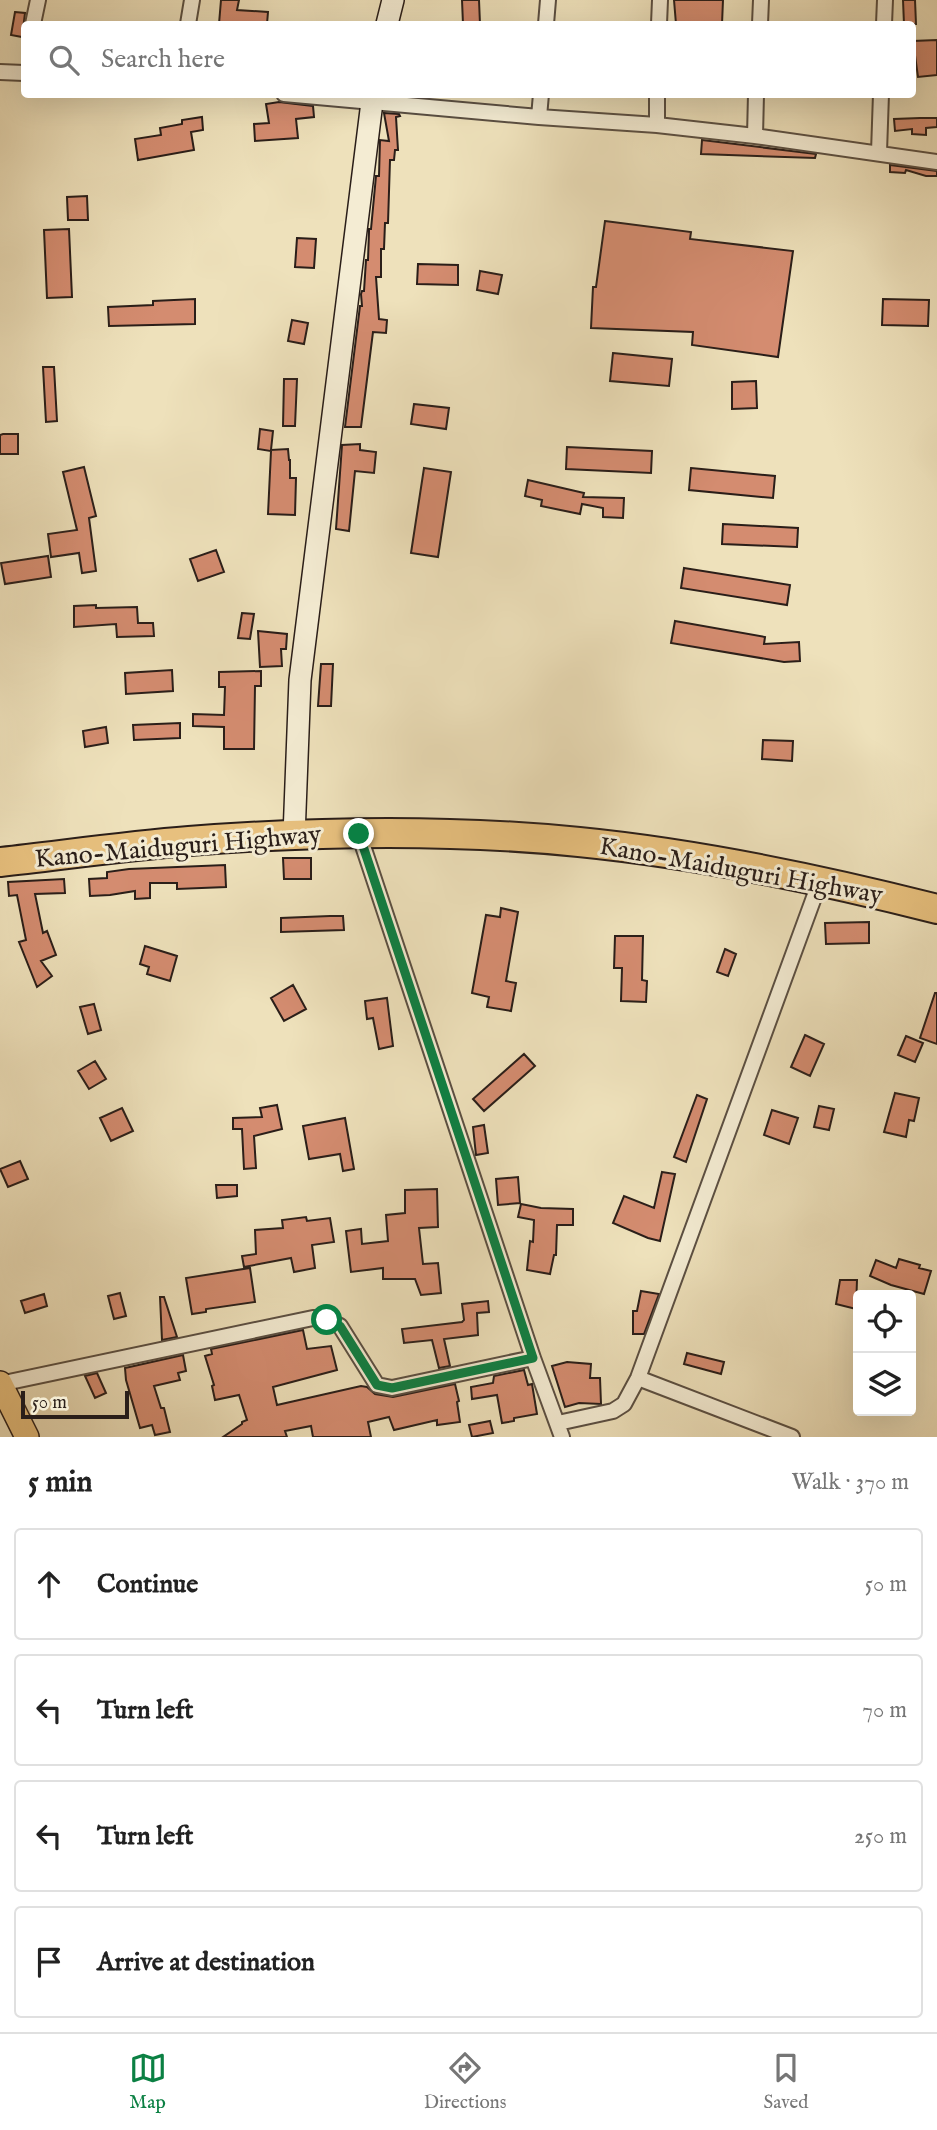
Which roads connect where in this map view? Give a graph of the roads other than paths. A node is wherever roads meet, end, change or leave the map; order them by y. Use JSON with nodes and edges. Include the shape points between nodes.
{"nodes":[{"id":1,"x":38,"y":0,"type":"edge"},
{"id":2,"x":192,"y":0,"type":"edge"},
{"id":3,"x":393,"y":0,"type":"edge"},
{"id":4,"x":548,"y":0,"type":"edge"},
{"id":5,"x":660,"y":0,"type":"edge"},
{"id":6,"x":761,"y":0,"type":"edge"},
{"id":7,"x":885,"y":0,"type":"edge"},
{"id":8,"x":34,"y":21,"type":"edge"},
{"id":9,"x":188,"y":21,"type":"edge"},
{"id":10,"x":388,"y":21,"type":"edge"},
{"id":11,"x":546,"y":21,"type":"edge"},
{"id":12,"x":659,"y":21,"type":"edge"},
{"id":13,"x":760,"y":21,"type":"edge"},
{"id":14,"x":884,"y":21,"type":"edge"},
{"id":15,"x":0,"y":72,"type":"edge"},
{"id":16,"x":21,"y":72,"type":"edge"},
{"id":17,"x":372,"y":98,"type":"edge"},
{"id":18,"x":541,"y":98,"type":"edge"},
{"id":19,"x":657,"y":98,"type":"edge"},
{"id":20,"x":756,"y":98,"type":"edge"},
{"id":21,"x":881,"y":98,"type":"edge"},
{"id":22,"x":539,"y":117,"type":"junction"},
{"id":23,"x":657,"y":125,"type":"junction"},
{"id":24,"x":755,"y":136,"type":"junction"},
{"id":25,"x":878,"y":152,"type":"junction"},
{"id":26,"x":937,"y":162,"type":"edge"},
{"id":27,"x":359,"y":834,"type":"junction"},
{"id":28,"x":294,"y":836,"type":"junction"},
{"id":29,"x":0,"y":862,"type":"edge"},
{"id":30,"x":820,"y":881,"type":"junction"},
{"id":31,"x":937,"y":909,"type":"edge"},
{"id":32,"x":533,"y":1358,"type":"junction"},
{"id":33,"x":638,"y":1378,"type":"junction"},
{"id":34,"x":0,"y":1383,"type":"edge"},
{"id":35,"x":747,"y":1420,"type":"junction"},
{"id":36,"x":560,"y":1430,"type":"edge"},
{"id":37,"x":27,"y":1437,"type":"edge"},
{"id":38,"x":748,"y":1437,"type":"edge"},
{"id":39,"x":792,"y":1437,"type":"edge"}],
"edges":[{"from":1,"to":8,"type":"street"},
{"from":2,"to":9,"type":"street"},
{"from":3,"to":10,"type":"street"},
{"from":4,"to":11,"type":"street"},
{"from":5,"to":12,"type":"street"},
{"from":6,"to":13,"type":"street"},
{"from":7,"to":14,"type":"street"},
{"from":15,"to":16,"type":"street"},
{"from":17,"to":22,"type":"street"},
{"from":17,"to":28,"type":"street","via":[[300,680]]},
{"from":18,"to":22,"type":"street"},
{"from":19,"to":23,"type":"street"},
{"from":20,"to":24,"type":"street"},
{"from":21,"to":25,"type":"street"},
{"from":22,"to":23,"type":"street"},
{"from":23,"to":24,"type":"street"},
{"from":24,"to":25,"type":"street"},
{"from":25,"to":26,"type":"street"},
{"from":27,"to":28,"type":"highway","name":"Kano-Maiduguri Highway"},
{"from":27,"to":30,"type":"highway","name":"Kano-Maiduguri Highway","via":[[488,835],[578,842],[672,853]]},
{"from":27,"to":32,"type":"street"},
{"from":28,"to":29,"type":"highway","name":"Kano-Maiduguri Highway","via":[[188,841]]},
{"from":30,"to":31,"type":"highway","name":"Kano-Maiduguri Highway"},
{"from":30,"to":33,"type":"street"},
{"from":32,"to":34,"type":"street","via":[[392,1388],[377,1385],[340,1326],[313,1318]]},
{"from":32,"to":36,"type":"street"},
{"from":33,"to":35,"type":"street"},
{"from":33,"to":36,"type":"street","via":[[624,1404]]},
{"from":34,"to":37,"type":"main road"},
{"from":35,"to":38,"type":"street"},
{"from":35,"to":39,"type":"street"}]}
